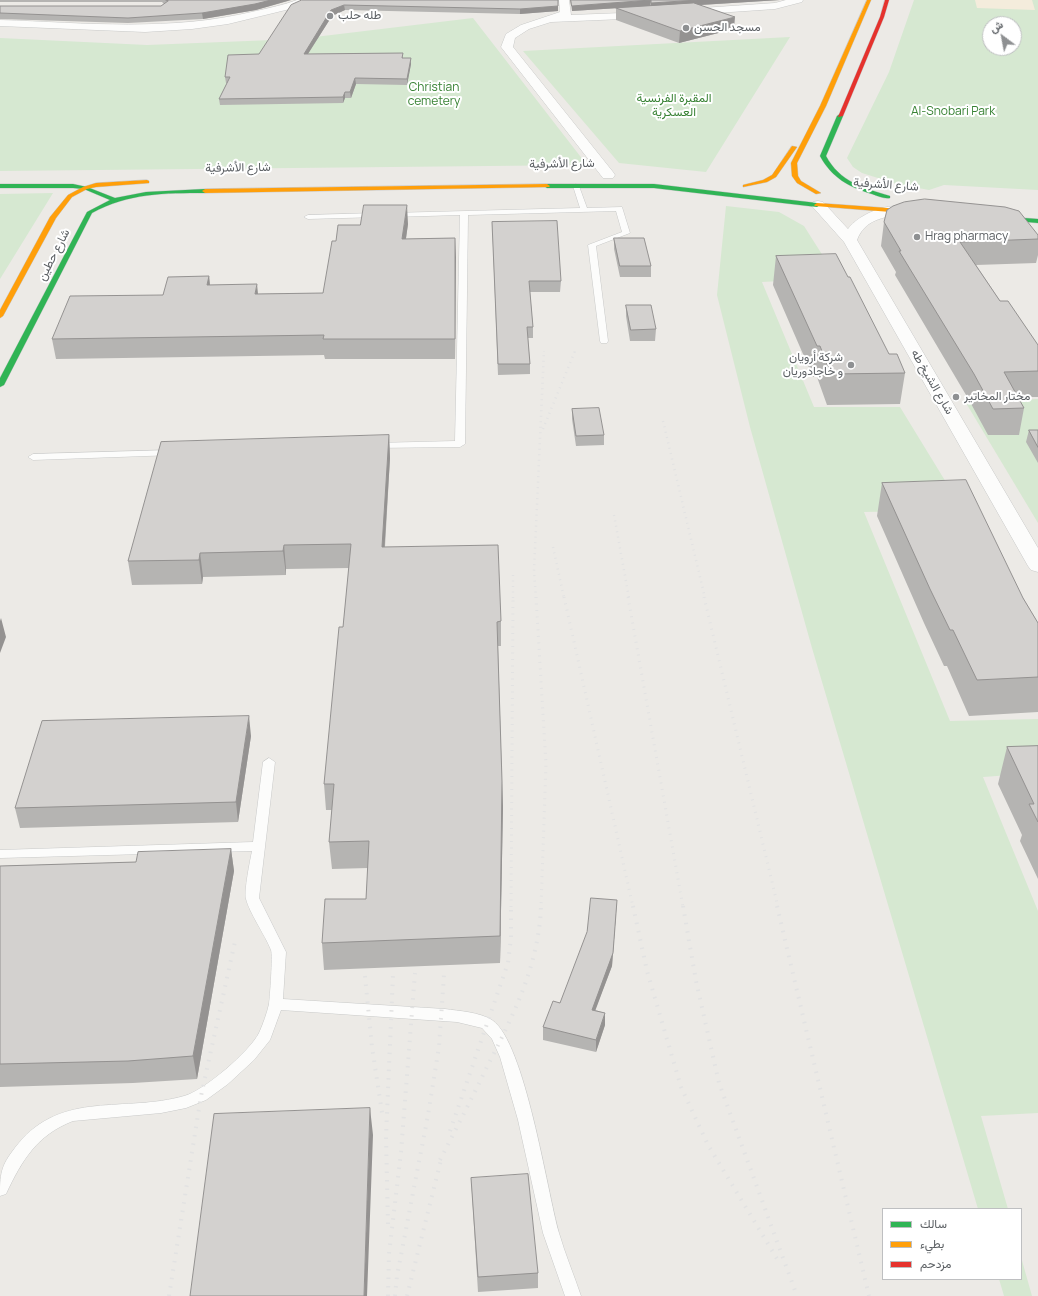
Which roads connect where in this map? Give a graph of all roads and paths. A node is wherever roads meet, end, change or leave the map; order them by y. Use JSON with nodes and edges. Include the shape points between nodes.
{"nodes":[{"id":1,"x":289,"y":0,"type":"edge"},
{"id":2,"x":306,"y":0,"type":"edge"},
{"id":3,"x":564,"y":0,"type":"edge"},
{"id":4,"x":798,"y":0,"type":"edge"},
{"id":5,"x":869,"y":0,"type":"edge"},
{"id":6,"x":886,"y":0,"type":"edge"},
{"id":7,"x":643,"y":5,"type":"edge"},
{"id":8,"x":279,"y":9,"type":"junction"},
{"id":9,"x":677,"y":13,"type":"edge"},
{"id":10,"x":154,"y":18,"type":"edge"},
{"id":11,"x":552,"y":19,"type":"junction"},
{"id":12,"x":0,"y":23,"type":"edge"},
{"id":13,"x":145,"y":29,"type":"junction"},
{"id":14,"x":808,"y":136,"type":"junction"},
{"id":15,"x":592,"y":175,"type":"dead end"},
{"id":16,"x":616,"y":176,"type":"junction"},
{"id":17,"x":158,"y":182,"type":"dead end"},
{"id":18,"x":715,"y":184,"type":"dead end"},
{"id":19,"x":0,"y":186,"type":"edge"},
{"id":20,"x":576,"y":186,"type":"junction"},
{"id":21,"x":85,"y":188,"type":"junction"},
{"id":22,"x":774,"y":189,"type":"dead end"},
{"id":23,"x":172,"y":191,"type":"joint"},
{"id":24,"x":796,"y":191,"type":"dead end"},
{"id":25,"x":852,"y":195,"type":"dead end"},
{"id":26,"x":820,"y":197,"type":"junction"},
{"id":27,"x":113,"y":199,"type":"junction"},
{"id":28,"x":894,"y":202,"type":"junction"},
{"id":29,"x":584,"y":210,"type":"junction"},
{"id":30,"x":464,"y":213,"type":"junction"},
{"id":31,"x":929,"y":213,"type":"edge"},
{"id":32,"x":308,"y":217,"type":"dead end"},
{"id":33,"x":983,"y":217,"type":"edge"},
{"id":34,"x":1038,"y":221,"type":"edge"},
{"id":35,"x":850,"y":240,"type":"junction"},
{"id":36,"x":0,"y":316,"type":"edge"},
{"id":37,"x":604,"y":341,"type":"dead end"},
{"id":38,"x":0,"y":385,"type":"edge"},
{"id":39,"x":365,"y":447,"type":"edge"},
{"id":40,"x":183,"y":452,"type":"edge"},
{"id":41,"x":32,"y":457,"type":"dead end"},
{"id":42,"x":1038,"y":566,"type":"edge"},
{"id":43,"x":269,"y":762,"type":"dead end"},
{"id":44,"x":258,"y":846,"type":"junction"},
{"id":45,"x":0,"y":854,"type":"edge"},
{"id":46,"x":276,"y":1004,"type":"junction"},
{"id":47,"x":0,"y":1189,"type":"edge"},
{"id":48,"x":573,"y":1296,"type":"edge"}],
"edges":[{"from":1,"to":8,"type":"street"},
{"from":2,"to":8,"type":"street"},
{"from":3,"to":11,"type":"street","via":[[566,14]]},
{"from":4,"to":9,"type":"street","via":[[775,6]]},
{"from":5,"to":14,"type":"main road"},
{"from":6,"to":28,"type":"main road","via":[[882,17],[823,156],[825,163],[840,178]]},
{"from":7,"to":11,"type":"street","via":[[655,14]]},
{"from":8,"to":13,"type":"street","via":[[228,21]]},
{"from":10,"to":13,"type":"street"},
{"from":11,"to":16,"type":"street","via":[[525,27],[510,36],[507,47]]},
{"from":12,"to":13,"type":"street"},
{"from":14,"to":22,"type":"main road","via":[[793,148],[777,174],[759,183],[741,186]]},
{"from":14,"to":26,"type":"main road","via":[[794,163],[795,176],[799,182]]},
{"from":15,"to":16,"type":"main road","name":"شارع الأشرفية"},
{"from":16,"to":18,"type":"main road","name":"شارع الأشرفية"},
{"from":17,"to":21,"type":"main road","via":[[117,182]]},
{"from":19,"to":21,"type":"main road","via":[[55,185]]},
{"from":20,"to":23,"type":"main road","name":"شارع الأشرفية"},
{"from":20,"to":26,"type":"main road","name":"شارع الأشرفية","via":[[654,186]]},
{"from":20,"to":29,"type":"lane"},
{"from":21,"to":27,"type":"main road"},
{"from":21,"to":36,"type":"main road","name":"شارع حطين","via":[[70,196],[53,217]]},
{"from":23,"to":27,"type":"main road","name":"شارع حطين"},
{"from":24,"to":26,"type":"main road","name":"شارع الأشرفية"},
{"from":25,"to":28,"type":"main road","name":"شارع الأشرفية"},
{"from":26,"to":28,"type":"main road","name":"شارع الأشرفية"},
{"from":26,"to":35,"type":"street","name":"شارع الشيخ طه"},
{"from":27,"to":38,"type":"main road","name":"شارع حطين","via":[[90,212]]},
{"from":28,"to":31,"type":"main road","name":"شارع الأشرفية"},
{"from":28,"to":35,"type":"street","via":[[861,221],[854,229]]},
{"from":29,"to":30,"type":"lane"},
{"from":29,"to":37,"type":"lane","via":[[620,209],[626,233],[592,245]]},
{"from":30,"to":32,"type":"lane"},
{"from":30,"to":39,"type":"lane","via":[[460,444]]},
{"from":33,"to":34,"type":"main road"},
{"from":35,"to":42,"type":"street","name":"شارع الشيخ طه"},
{"from":40,"to":41,"type":"lane"},
{"from":43,"to":44,"type":"lane"},
{"from":44,"to":45,"type":"lane"},
{"from":44,"to":46,"type":"lane","via":[[252,898],[279,952]]},
{"from":46,"to":47,"type":"lane","via":[[265,1036],[249,1056],[201,1096],[161,1107],[72,1115],[54,1122],[33,1137],[13,1162]]},
{"from":46,"to":48,"type":"lane","via":[[367,1008],[442,1015],[488,1024],[501,1040],[512,1071],[551,1234]]}]}
